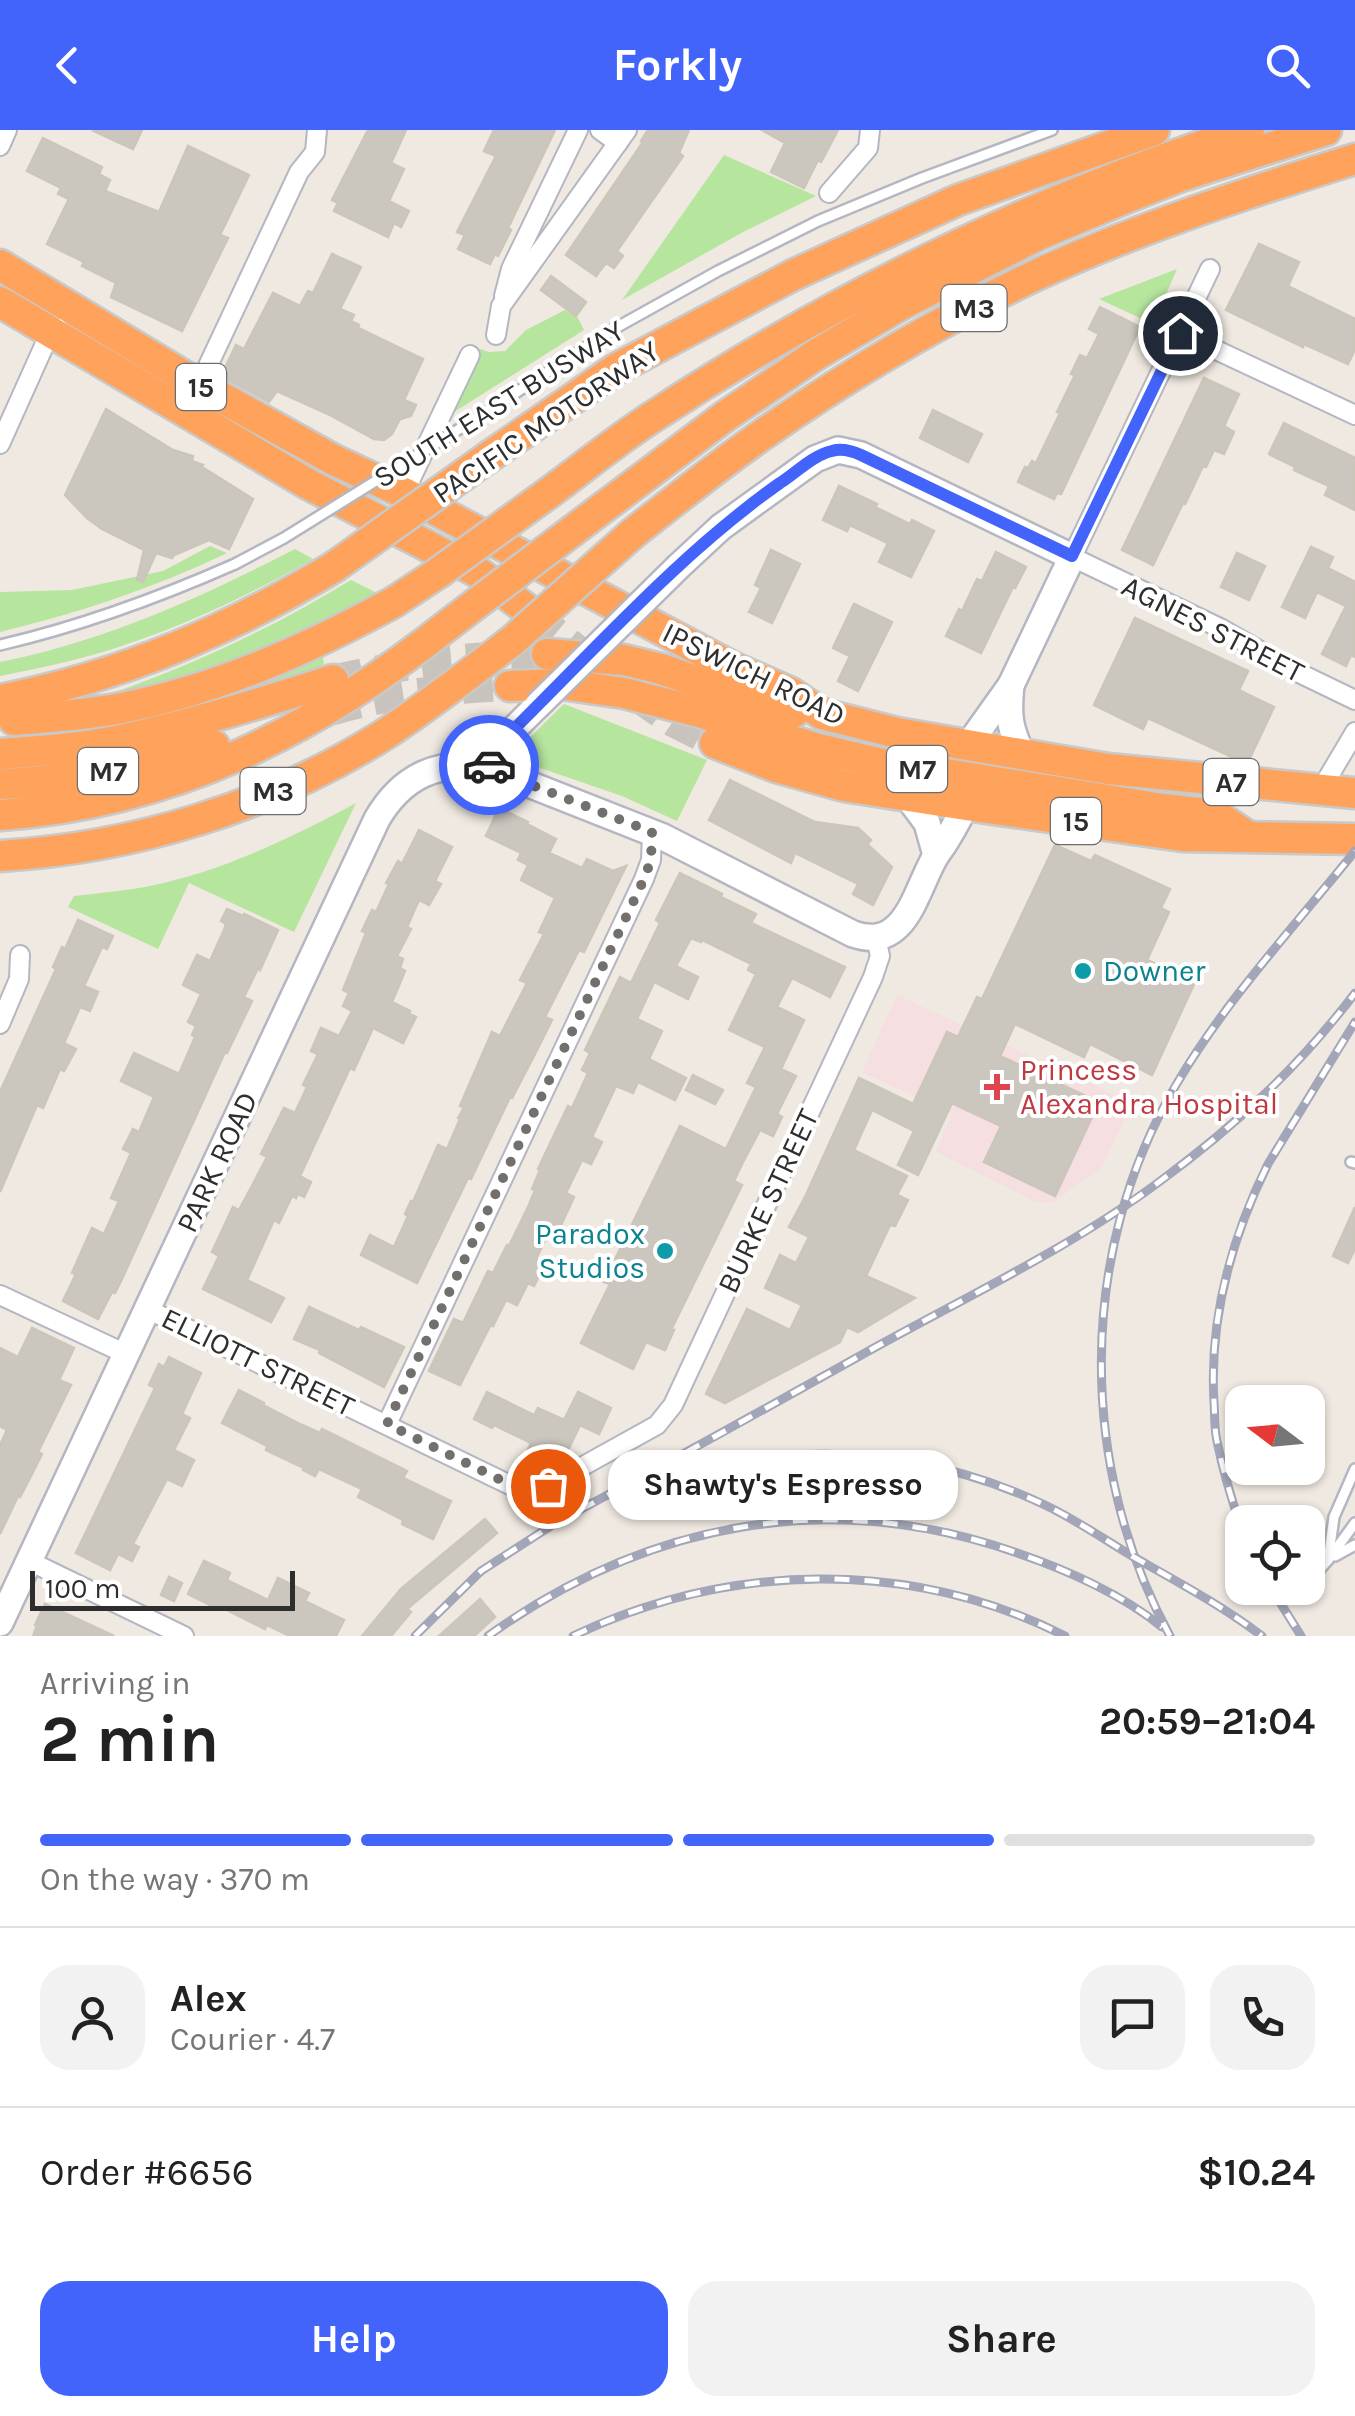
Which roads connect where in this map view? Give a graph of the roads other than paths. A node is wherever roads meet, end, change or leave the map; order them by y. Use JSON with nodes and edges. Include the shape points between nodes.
{"nodes":[{"id":1,"x":8,"y":130,"type":"edge"},
{"id":2,"x":318,"y":130,"type":"edge"},
{"id":3,"x":578,"y":130,"type":"edge"},
{"id":4,"x":600,"y":130,"type":"edge"},
{"id":5,"x":870,"y":130,"type":"edge"},
{"id":6,"x":1052,"y":130,"type":"edge"},
{"id":7,"x":1154,"y":130,"type":"edge"},
{"id":8,"x":1249,"y":130,"type":"edge"},
{"id":9,"x":1326,"y":130,"type":"edge"},
{"id":10,"x":623,"y":136,"type":"edge"},
{"id":11,"x":0,"y":146,"type":"edge"},
{"id":12,"x":1355,"y":159,"type":"edge"},
{"id":13,"x":829,"y":193,"type":"dead end"},
{"id":14,"x":0,"y":265,"type":"edge"},
{"id":15,"x":1210,"y":269,"type":"dead end"},
{"id":16,"x":0,"y":302,"type":"edge"},
{"id":17,"x":501,"y":306,"type":"junction"},
{"id":18,"x":74,"y":309,"type":"junction"},
{"id":19,"x":1180,"y":333,"type":"junction"},
{"id":20,"x":53,"y":334,"type":"junction"},
{"id":21,"x":496,"y":335,"type":"dead end"},
{"id":22,"x":470,"y":355,"type":"dead end"},
{"id":23,"x":199,"y":385,"type":"junction"},
{"id":24,"x":1355,"y":415,"type":"edge"},
{"id":25,"x":0,"y":444,"type":"edge"},
{"id":26,"x":404,"y":493,"type":"junction"},
{"id":27,"x":1072,"y":556,"type":"junction"},
{"id":28,"x":533,"y":614,"type":"tunnel mouth"},
{"id":29,"x":0,"y":645,"type":"edge"},
{"id":30,"x":547,"y":654,"type":"tunnel mouth"},
{"id":31,"x":333,"y":680,"type":"tunnel mouth"},
{"id":32,"x":1011,"y":685,"type":"junction"},
{"id":33,"x":510,"y":686,"type":"tunnel mouth"},
{"id":34,"x":1355,"y":700,"type":"edge"},
{"id":35,"x":7,"y":710,"type":"edge"},
{"id":36,"x":822,"y":714,"type":"junction"},
{"id":37,"x":1355,"y":732,"type":"edge"},
{"id":38,"x":715,"y":743,"type":"tunnel mouth"},
{"id":39,"x":968,"y":744,"type":"junction"},
{"id":40,"x":214,"y":746,"type":"dead end"},
{"id":41,"x":0,"y":754,"type":"edge"},
{"id":42,"x":1022,"y":754,"type":"junction"},
{"id":43,"x":488,"y":768,"type":"junction"},
{"id":44,"x":0,"y":784,"type":"edge"},
{"id":45,"x":1320,"y":791,"type":"junction"},
{"id":46,"x":1355,"y":794,"type":"edge"},
{"id":47,"x":907,"y":796,"type":"junction"},
{"id":48,"x":966,"y":805,"type":"junction"},
{"id":49,"x":0,"y":815,"type":"edge"},
{"id":50,"x":652,"y":832,"type":"junction"},
{"id":51,"x":1246,"y":836,"type":"junction"},
{"id":52,"x":1355,"y":840,"type":"edge"},
{"id":53,"x":936,"y":854,"type":"junction"},
{"id":54,"x":0,"y":856,"type":"edge"},
{"id":55,"x":876,"y":938,"type":"junction"},
{"id":56,"x":20,"y":955,"type":"dead end"},
{"id":57,"x":0,"y":1024,"type":"edge"},
{"id":58,"x":0,"y":1295,"type":"edge"},
{"id":59,"x":148,"y":1309,"type":"junction"},
{"id":60,"x":126,"y":1354,"type":"junction"},
{"id":61,"x":387,"y":1424,"type":"junction"},
{"id":62,"x":1355,"y":1469,"type":"edge"},
{"id":63,"x":530,"y":1493,"type":"joint"},
{"id":64,"x":1355,"y":1523,"type":"edge"},
{"id":65,"x":1355,"y":1545,"type":"edge"},
{"id":66,"x":1328,"y":1560,"type":"junction"},
{"id":67,"x":29,"y":1561,"type":"junction"},
{"id":68,"x":1325,"y":1563,"type":"edge"},
{"id":69,"x":0,"y":1623,"type":"edge"},
{"id":70,"x":184,"y":1636,"type":"edge"}],
"edges":[{"from":1,"to":11,"type":"street"},
{"from":2,"to":23,"type":"street","via":[[313,156],[299,172]]},
{"from":3,"to":17,"type":"street","via":[[511,269]]},
{"from":4,"to":10,"type":"street"},
{"from":5,"to":13,"type":"street","via":[[868,148]]},
{"from":6,"to":29,"type":"lane","name":"SOUTH EAST BUSWAY","bridge":true,"via":[[922,178],[718,271],[235,564],[88,623]]},
{"from":7,"to":35,"type":"highway","name":"PACIFIC MOTORWAY","bridge":true,"via":[[958,200],[793,275],[616,368],[334,566],[255,613],[104,675],[38,692]]},
{"from":8,"to":35,"type":"highway","bridge":true,"via":[[1030,213],[806,324],[651,418],[394,602],[292,655],[120,708]]},
{"from":9,"to":49,"type":"highway","bridge":true,"via":[[1112,203],[902,304],[724,417],[313,720],[142,791]]},
{"from":10,"to":17,"type":"street"},
{"from":12,"to":54,"type":"highway","number":"M3","bridge":true,"via":[[1120,239],[1032,277],[885,356],[757,438],[442,695],[332,764],[193,822],[79,848]]},
{"from":14,"to":18,"type":"highway","name":"IPSWICH ROAD","number":"15"},
{"from":15,"to":19,"type":"street"},
{"from":16,"to":20,"type":"highway","number":"15"},
{"from":17,"to":21,"type":"street"},
{"from":18,"to":20,"type":"street"},
{"from":18,"to":23,"type":"highway","name":"IPSWICH ROAD","number":"15"},
{"from":19,"to":24,"type":"street"},
{"from":19,"to":27,"type":"street"},
{"from":20,"to":25,"type":"street"},
{"from":20,"to":28,"type":"highway","number":"15","via":[[308,484],[476,571]]},
{"from":22,"to":26,"type":"street"},
{"from":23,"to":26,"type":"highway","name":"IPSWICH ROAD","number":"15"},
{"from":26,"to":36,"type":"highway","name":"IPSWICH ROAD","number":"15"},
{"from":27,"to":32,"type":"street"},
{"from":27,"to":34,"type":"street","name":"AGNES STREET"},
{"from":27,"to":43,"type":"street","bridge":true,"via":[[838,450],[770,491],[679,566],[506,737]]},
{"from":30,"to":36,"type":"highway","via":[[624,660],[785,712]]},
{"from":31,"to":41,"type":"highway","number":"M7","via":[[112,742]]},
{"from":32,"to":39,"type":"street"},
{"from":32,"to":42,"type":"street","via":[[1009,722]]},
{"from":33,"to":51,"type":"highway","number":"M7","via":[[562,684],[624,693],[878,763],[1216,815]]},
{"from":36,"to":39,"type":"highway","name":"IPSWICH ROAD","number":"A7"},
{"from":37,"to":45,"type":"street"},
{"from":38,"to":47,"type":"highway","number":"15","via":[[793,772]]},
{"from":39,"to":42,"type":"highway","name":"IPSWICH ROAD","number":"A7"},
{"from":40,"to":44,"type":"highway","number":"M7","via":[[126,768]]},
{"from":42,"to":45,"type":"highway","name":"IPSWICH ROAD","number":"A7"},
{"from":43,"to":50,"type":"street"},
{"from":43,"to":59,"type":"street","name":"PARK ROAD","via":[[426,773],[384,808]]},
{"from":45,"to":46,"type":"highway","name":"IPSWICH ROAD","number":"A7"},
{"from":47,"to":48,"type":"highway","number":"15"},
{"from":47,"to":53,"type":"street","via":[[927,823]]},
{"from":48,"to":51,"type":"highway","number":"15","via":[[1182,836]]},
{"from":48,"to":53,"type":"street"},
{"from":50,"to":55,"type":"street","via":[[854,934]]},
{"from":50,"to":61,"type":"street","via":[[644,879]]},
{"from":51,"to":52,"type":"highway","number":"A7"},
{"from":53,"to":55,"type":"street","via":[[904,920]]},
{"from":55,"to":63,"type":"street","name":"BURKE STREET","via":[[878,966],[669,1412],[658,1425]]},
{"from":56,"to":57,"type":"street","via":[[19,980]]},
{"from":58,"to":60,"type":"street"},
{"from":59,"to":60,"type":"street","name":"PARK ROAD"},
{"from":59,"to":61,"type":"street","name":"ELLIOTT STREET"},
{"from":60,"to":67,"type":"street","name":"PARK ROAD"},
{"from":61,"to":63,"type":"street","name":"ELLIOTT STREET"},
{"from":62,"to":66,"type":"lane","via":[[1334,1517]]},
{"from":64,"to":66,"type":"lane"},
{"from":65,"to":66,"type":"lane"},
{"from":66,"to":68,"type":"lane"},
{"from":67,"to":69,"type":"street","name":"PARK ROAD"},
{"from":67,"to":70,"type":"street"}]}
